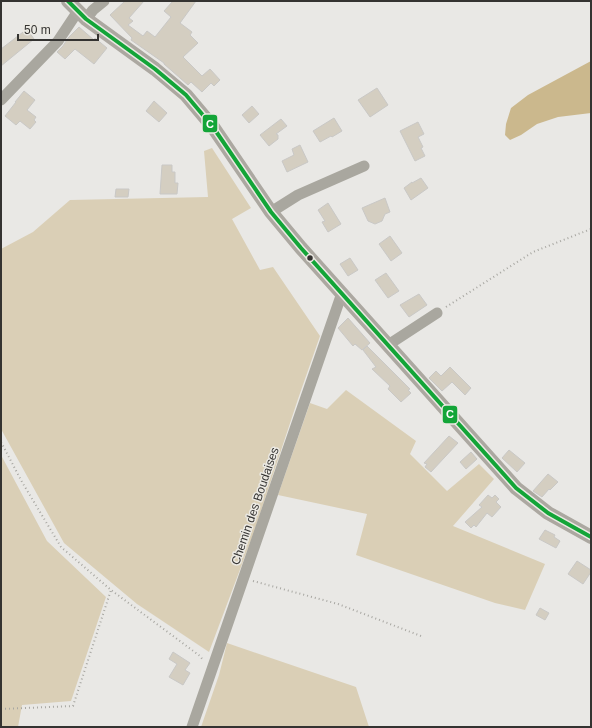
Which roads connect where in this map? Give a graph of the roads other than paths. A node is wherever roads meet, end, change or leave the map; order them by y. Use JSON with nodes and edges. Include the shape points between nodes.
{"nodes":[{"id":1,"x":104,"y":1,"type":"edge"},
{"id":2,"x":77,"y":10,"type":"edge"},
{"id":3,"x":1,"y":100,"type":"edge"},
{"id":4,"x":364,"y":166,"type":"dead end"},
{"id":5,"x":272,"y":212,"type":"junction"},
{"id":6,"x":342,"y":293,"type":"junction"},
{"id":7,"x":437,"y":313,"type":"road end"},
{"id":8,"x":388,"y":345,"type":"junction"},
{"id":9,"x":591,"y":537,"type":"edge"},
{"id":10,"x":192,"y":727,"type":"edge"}],
"edges":[{"from":1,"to":2,"type":"street","via":[[93,10]]},
{"from":2,"to":3,"type":"street","via":[[58,41]]},
{"from":2,"to":5,"type":"main road","via":[[186,95],[213,127]]},
{"from":4,"to":5,"type":"street","via":[[298,195]]},
{"from":5,"to":6,"type":"main road"},
{"from":6,"to":8,"type":"main road"},
{"from":6,"to":10,"type":"street","name":"Chemin des Boudaises"},
{"from":7,"to":8,"type":"street"},
{"from":8,"to":9,"type":"main road","via":[[516,488],[548,513]]}]}
